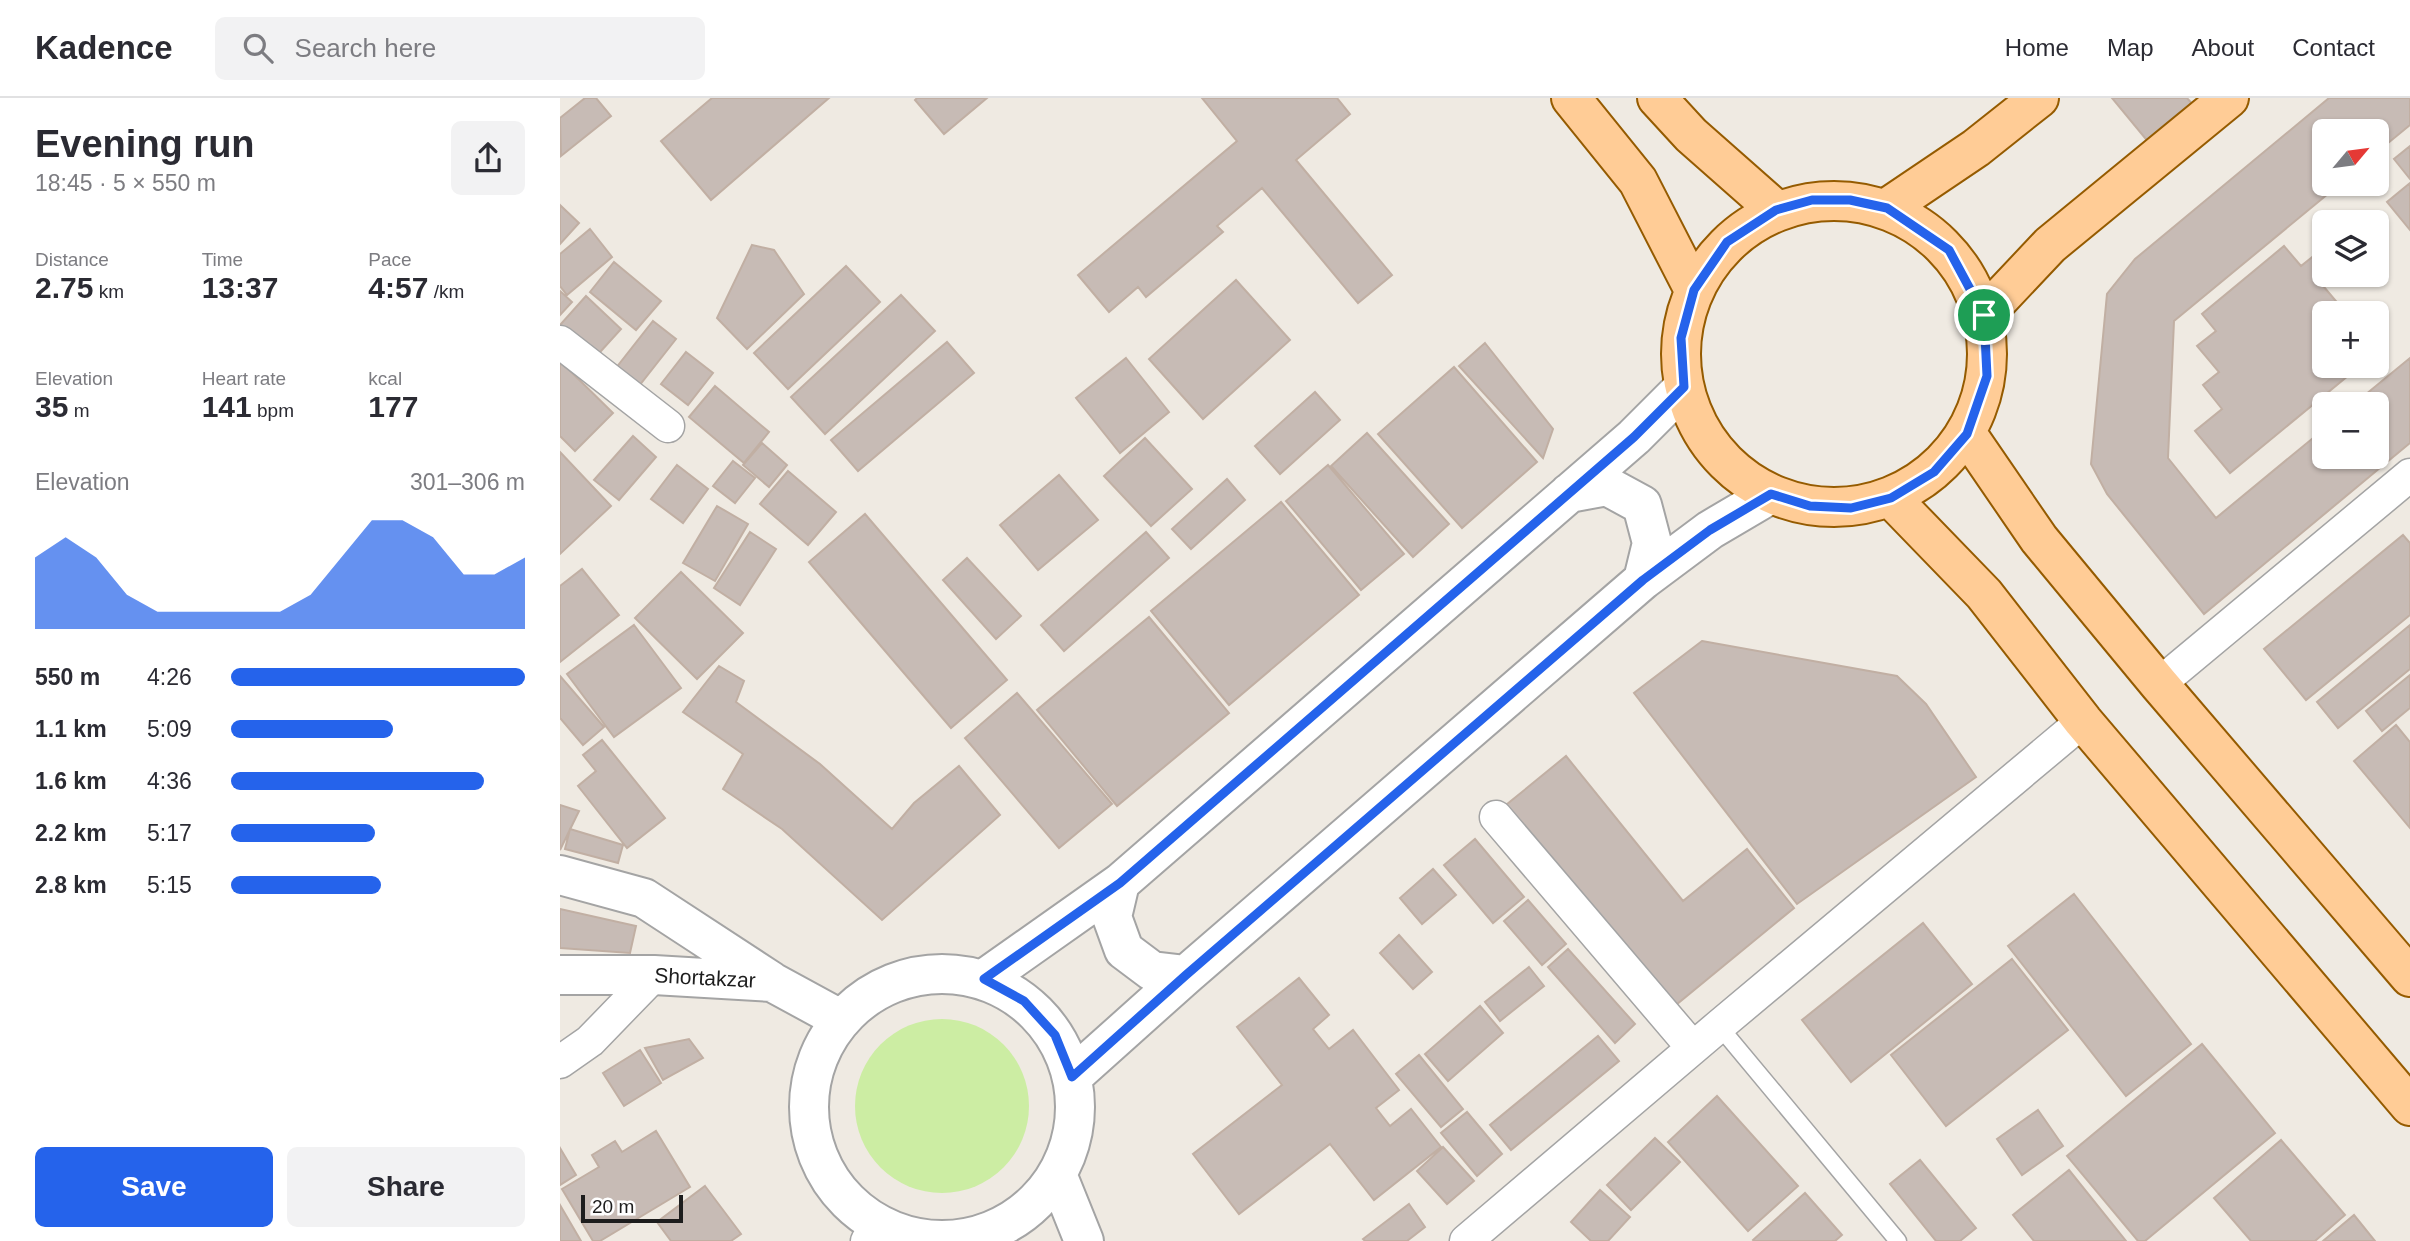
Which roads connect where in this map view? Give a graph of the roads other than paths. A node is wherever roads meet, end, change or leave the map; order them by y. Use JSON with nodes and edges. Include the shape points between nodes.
{"nodes":[{"id":1,"x":1571,"y":98,"type":"edge"},
{"id":2,"x":1657,"y":98,"type":"edge"},
{"id":3,"x":2039,"y":98,"type":"edge"},
{"id":4,"x":2228,"y":98,"type":"edge"},
{"id":5,"x":1887,"y":208,"type":"junction"},
{"id":6,"x":1776,"y":210,"type":"junction"},
{"id":7,"x":1694,"y":290,"type":"junction"},
{"id":8,"x":1984,"y":315,"type":"junction"},
{"id":9,"x":560,"y":342,"type":"edge"},
{"id":10,"x":1684,"y":387,"type":"junction"},
{"id":11,"x":668,"y":426,"type":"dead end"},
{"id":12,"x":1967,"y":434,"type":"junction"},
{"id":13,"x":2410,"y":475,"type":"edge"},
{"id":14,"x":1569,"y":493,"type":"junction"},
{"id":15,"x":1771,"y":494,"type":"junction"},
{"id":16,"x":1891,"y":498,"type":"junction"},
{"id":17,"x":1643,"y":580,"type":"junction"},
{"id":18,"x":2160,"y":684,"type":"junction"},
{"id":19,"x":2083,"y":721,"type":"junction"},
{"id":20,"x":1496,"y":817,"type":"dead end"},
{"id":21,"x":560,"y":875,"type":"edge"},
{"id":22,"x":1120,"y":883,"type":"junction"},
{"id":23,"x":560,"y":975,"type":"edge"},
{"id":24,"x":654,"y":975,"type":"junction"},
{"id":25,"x":1186,"y":975,"type":"junction"},
{"id":26,"x":2410,"y":977,"type":"edge"},
{"id":27,"x":984,"y":979,"type":"junction"},
{"id":28,"x":772,"y":982,"type":"junction"},
{"id":29,"x":840,"y":1019,"type":"junction"},
{"id":30,"x":1719,"y":1026,"type":"junction"},
{"id":31,"x":1693,"y":1048,"type":"junction"},
{"id":32,"x":560,"y":1062,"type":"edge"},
{"id":33,"x":1072,"y":1077,"type":"junction"},
{"id":34,"x":2410,"y":1106,"type":"edge"},
{"id":35,"x":1057,"y":1174,"type":"junction"},
{"id":36,"x":872,"y":1232,"type":"edge"},
{"id":37,"x":972,"y":1239,"type":"edge"},
{"id":38,"x":1084,"y":1241,"type":"edge"},
{"id":39,"x":1466,"y":1241,"type":"edge"},
{"id":40,"x":1898,"y":1241,"type":"edge"}],
"edges":[{"from":1,"to":7,"type":"main road","via":[[1639,181]]},
{"from":2,"to":6,"type":"main road","via":[[1691,135]]},
{"from":3,"to":5,"type":"main road","via":[[1976,148]]},
{"from":4,"to":8,"type":"main road","via":[[2050,245]]},
{"from":5,"to":6,"type":"main road","via":[[1850,200],[1812,200]]},
{"from":5,"to":8,"type":"main road","via":[[1949,250]]},
{"from":6,"to":7,"type":"main road","via":[[1727,242]]},
{"from":7,"to":10,"type":"main road","via":[[1681,338]]},
{"from":8,"to":12,"type":"main road","via":[[1987,376]]},
{"from":9,"to":11,"type":"street"},
{"from":10,"to":14,"type":"street"},
{"from":10,"to":15,"type":"main road","via":[[1709,441],[1732,468]]},
{"from":12,"to":16,"type":"main road","via":[[1934,472]]},
{"from":12,"to":18,"type":"main road","via":[[2039,539]]},
{"from":13,"to":18,"type":"street"},
{"from":14,"to":17,"type":"street","via":[[1608,486],[1642,505],[1652,542]]},
{"from":14,"to":22,"type":"street"},
{"from":15,"to":16,"type":"main road","via":[[1810,506],[1851,508]]},
{"from":15,"to":17,"type":"street","via":[[1710,530]]},
{"from":16,"to":19,"type":"main road","via":[[1984,594]]},
{"from":17,"to":25,"type":"street"},
{"from":18,"to":26,"type":"main road"},
{"from":19,"to":30,"type":"street"},
{"from":19,"to":34,"type":"main road"},
{"from":20,"to":31,"type":"street"},
{"from":21,"to":28,"type":"street","via":[[644,898]]},
{"from":22,"to":25,"type":"street","via":[[1112,917],[1124,950],[1152,971]]},
{"from":22,"to":27,"type":"street"},
{"from":23,"to":24,"type":"street","name":"Shortakzar"},
{"from":24,"to":28,"type":"street","name":"Shortakzar"},
{"from":24,"to":32,"type":"street","via":[[590,1041]]},
{"from":25,"to":33,"type":"street"},
{"from":27,"to":29,"type":"street","via":[[932,972],[881,986]]},
{"from":27,"to":33,"type":"street","via":[[1024,1001],[1055,1035]]},
{"from":28,"to":29,"type":"street","name":"Shortakzar"},
{"from":29,"to":36,"type":"street","via":[[819,1053],[812,1078],[810,1130],[823,1167]]},
{"from":30,"to":31,"type":"street"},
{"from":30,"to":40,"type":"lane"},
{"from":31,"to":39,"type":"street"},
{"from":33,"to":35,"type":"street","via":[[1074,1127]]},
{"from":35,"to":37,"type":"street","via":[[1034,1204],[1004,1225]]},
{"from":35,"to":38,"type":"street"},
{"from":36,"to":37,"type":"street"}]}
